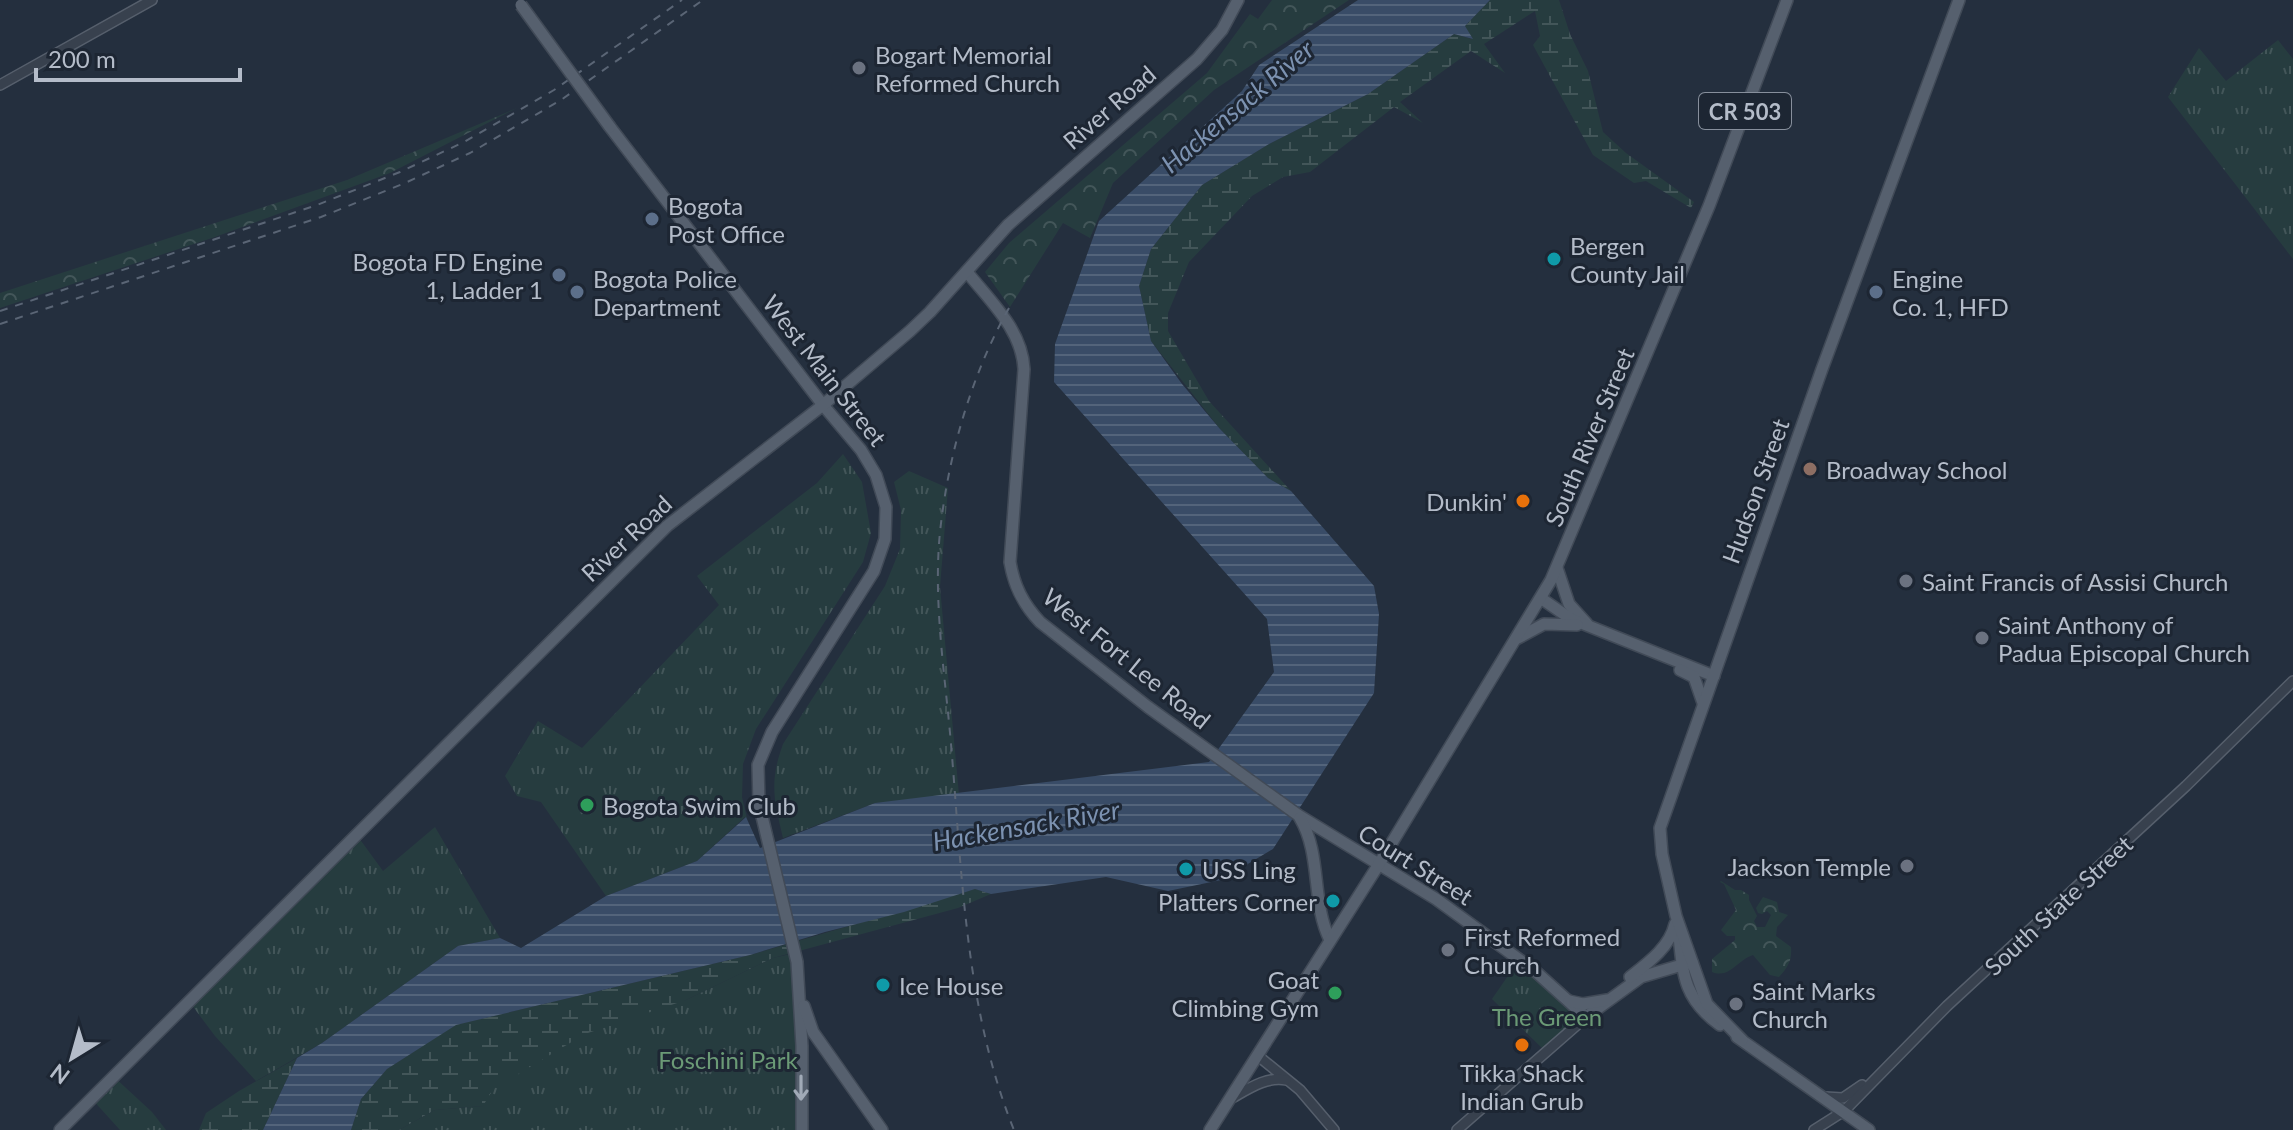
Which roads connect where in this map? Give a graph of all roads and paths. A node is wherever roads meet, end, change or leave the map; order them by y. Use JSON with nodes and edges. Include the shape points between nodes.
{"nodes":[{"id":1,"x":152,"y":0,"type":"edge"},
{"id":2,"x":1238,"y":0,"type":"edge"},
{"id":3,"x":1787,"y":0,"type":"edge"},
{"id":4,"x":1959,"y":0,"type":"edge"},
{"id":5,"x":519,"y":3,"type":"edge"},
{"id":6,"x":0,"y":85,"type":"edge"},
{"id":7,"x":967,"y":272,"type":"junction"},
{"id":8,"x":823,"y":405,"type":"junction"},
{"id":9,"x":1557,"y":568,"type":"junction"},
{"id":10,"x":1542,"y":599,"type":"junction"},
{"id":11,"x":1593,"y":629,"type":"junction"},
{"id":12,"x":1517,"y":638,"type":"junction"},
{"id":13,"x":1653,"y":653,"type":"junction"},
{"id":14,"x":1714,"y":676,"type":"junction"},
{"id":15,"x":2293,"y":681,"type":"edge"},
{"id":16,"x":1703,"y":706,"type":"junction"},
{"id":17,"x":1255,"y":784,"type":"joint"},
{"id":18,"x":1298,"y":815,"type":"junction"},
{"id":19,"x":1333,"y":838,"type":"junction"},
{"id":20,"x":1312,"y":854,"type":"junction"},
{"id":21,"x":1379,"y":864,"type":"junction"},
{"id":22,"x":1676,"y":916,"type":"junction"},
{"id":23,"x":1330,"y":940,"type":"junction"},
{"id":24,"x":1687,"y":968,"type":"junction"},
{"id":25,"x":798,"y":986,"type":"junction"},
{"id":26,"x":1625,"y":988,"type":"junction"},
{"id":27,"x":1611,"y":999,"type":"junction"},
{"id":28,"x":1568,"y":1001,"type":"junction"},
{"id":29,"x":1586,"y":1017,"type":"junction"},
{"id":30,"x":1742,"y":1040,"type":"junction"},
{"id":31,"x":802,"y":1046,"type":"junction"},
{"id":32,"x":825,"y":1050,"type":"junction"},
{"id":33,"x":1257,"y":1055,"type":"junction"},
{"id":34,"x":1875,"y":1079,"type":"junction"},
{"id":35,"x":1289,"y":1081,"type":"junction"},
{"id":36,"x":1823,"y":1097,"type":"junction"},
{"id":37,"x":1232,"y":1098,"type":"junction"},
{"id":38,"x":1844,"y":1111,"type":"junction"},
{"id":39,"x":60,"y":1130,"type":"edge"},
{"id":40,"x":802,"y":1130,"type":"edge"},
{"id":41,"x":882,"y":1130,"type":"edge"},
{"id":42,"x":1210,"y":1130,"type":"edge"},
{"id":43,"x":1334,"y":1130,"type":"edge"},
{"id":44,"x":1457,"y":1130,"type":"edge"},
{"id":45,"x":1814,"y":1130,"type":"edge"},
{"id":46,"x":1869,"y":1130,"type":"edge"}],
"edges":[{"from":1,"to":6,"type":"street"},
{"from":2,"to":7,"type":"main road","name":"River Road","via":[[1197,59],[1020,214]]},
{"from":3,"to":9,"type":"main road","name":"South River Street","number":"CR 503","via":[[1706,214]]},
{"from":4,"to":14,"type":"main road","name":"Hudson Street"},
{"from":5,"to":8,"type":"main road","name":"West Main Street","bridge":true},
{"from":7,"to":8,"type":"main road","name":"River Road","via":[[930,312]]},
{"from":7,"to":17,"type":"main road","name":"West Fort Lee Road","via":[[1017,337],[1023,358],[1009,544],[1016,587],[1040,622]]},
{"from":8,"to":25,"type":"main road","name":"West Main Street","via":[[873,469],[887,528],[866,586],[761,754],[757,791],[796,957]]},
{"from":8,"to":39,"type":"main road","name":"River Road","via":[[667,526]]},
{"from":9,"to":10,"type":"main road","name":"South River Street","number":"CR 503"},
{"from":9,"to":11,"type":"main road","via":[[1569,604]]},
{"from":10,"to":11,"type":"main road"},
{"from":10,"to":12,"type":"main road","name":"South River Street","number":"CR 503"},
{"from":11,"to":12,"type":"main road","via":[[1544,624]]},
{"from":11,"to":13,"type":"main road"},
{"from":12,"to":21,"type":"main road","name":"South River Street","number":"CR 503"},
{"from":13,"to":14,"type":"main road"},
{"from":13,"to":16,"type":"main road","via":[[1694,677]]},
{"from":14,"to":16,"type":"main road","name":"Hudson Street"},
{"from":15,"to":34,"type":"street","name":"South State Street"},
{"from":16,"to":22,"type":"main road","name":"Hudson Street","via":[[1660,828]]},
{"from":17,"to":18,"type":"main road","name":"Court Street"},
{"from":18,"to":19,"type":"main road","name":"Court Street"},
{"from":18,"to":20,"type":"main road"},
{"from":19,"to":20,"type":"main road","via":[[1318,842]]},
{"from":19,"to":21,"type":"main road","name":"Court Street"},
{"from":20,"to":23,"type":"main road","via":[[1319,913]]},
{"from":21,"to":23,"type":"main road","number":"CR 503"},
{"from":21,"to":28,"type":"main road","name":"Court Street","via":[[1436,899]]},
{"from":22,"to":24,"type":"main road","name":"Hudson Street"},
{"from":22,"to":26,"type":"main road","via":[[1672,936]]},
{"from":23,"to":33,"type":"main road","number":"CR 503"},
{"from":24,"to":26,"type":"main road","via":[[1655,972]]},
{"from":24,"to":30,"type":"main road","name":"Hudson Street","via":[[1707,1004]]},
{"from":24,"to":30,"type":"main road","via":[[1695,1003]]},
{"from":25,"to":31,"type":"main road"},
{"from":25,"to":32,"type":"main road","via":[[813,1032]]},
{"from":26,"to":27,"type":"main road"},
{"from":27,"to":28,"type":"main road"},
{"from":27,"to":29,"type":"main road"},
{"from":28,"to":29,"type":"main road","name":"Court Street"},
{"from":29,"to":44,"type":"street"},
{"from":30,"to":36,"type":"main road"},
{"from":31,"to":32,"type":"street","via":[[810,1036]]},
{"from":31,"to":40,"type":"main road","one_way":true},
{"from":32,"to":41,"type":"main road"},
{"from":33,"to":35,"type":"street"},
{"from":33,"to":37,"type":"main road","number":"CR 503"},
{"from":34,"to":36,"type":"street","via":[[1843,1098]]},
{"from":34,"to":38,"type":"street","name":"South State Street"},
{"from":35,"to":37,"type":"street","via":[[1276,1078]]},
{"from":35,"to":43,"type":"street"},
{"from":36,"to":38,"type":"main road"},
{"from":37,"to":42,"type":"main road","number":"CR 503"},
{"from":38,"to":45,"type":"street","name":"South State Street"},
{"from":38,"to":46,"type":"main road"}]}
